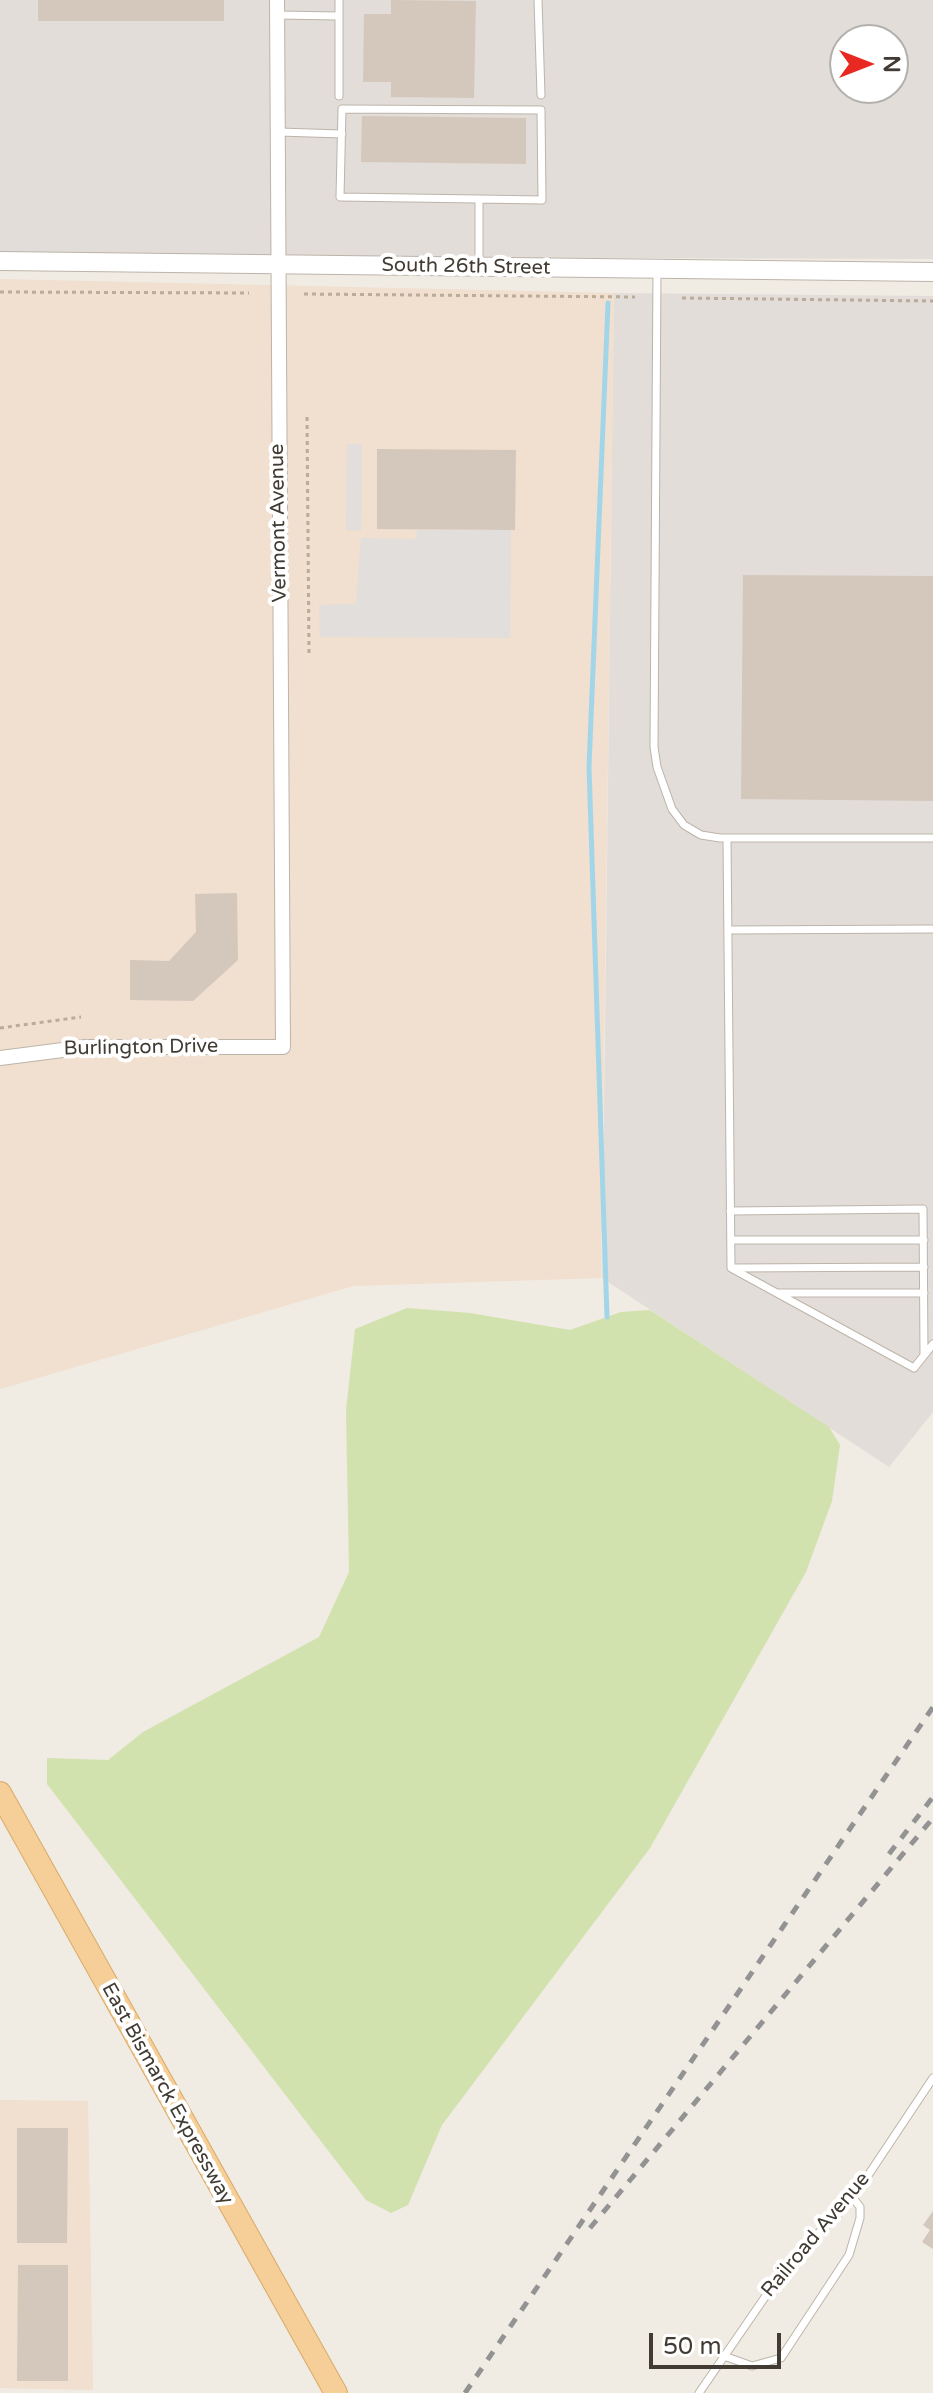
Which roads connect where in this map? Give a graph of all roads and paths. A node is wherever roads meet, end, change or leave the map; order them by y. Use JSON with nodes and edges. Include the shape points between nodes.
{"nodes":[{"id":1,"x":339,"y":0,"type":"edge"},
{"id":2,"x":538,"y":0,"type":"edge"},
{"id":3,"x":277,"y":7,"type":"edge"},
{"id":4,"x":338,"y":16,"type":"junction"},
{"id":5,"x":541,"y":95,"type":"dead end"},
{"id":6,"x":339,"y":96,"type":"dead end"},
{"id":7,"x":276,"y":132,"type":"junction"},
{"id":8,"x":342,"y":134,"type":"junction"},
{"id":9,"x":479,"y":199,"type":"junction"},
{"id":10,"x":0,"y":261,"type":"edge"},
{"id":11,"x":276,"y":265,"type":"junction"},
{"id":12,"x":479,"y":267,"type":"junction"},
{"id":13,"x":657,"y":269,"type":"junction"},
{"id":14,"x":933,"y":272,"type":"edge"},
{"id":15,"x":0,"y":292,"type":"edge"},
{"id":16,"x":249,"y":293,"type":"dead end"},
{"id":17,"x":304,"y":294,"type":"dead end"},
{"id":18,"x":635,"y":297,"type":"dead end"},
{"id":19,"x":682,"y":298,"type":"dead end"},
{"id":20,"x":933,"y":301,"type":"edge"},
{"id":21,"x":307,"y":417,"type":"dead end"},
{"id":22,"x":309,"y":654,"type":"dead end"},
{"id":23,"x":727,"y":838,"type":"junction"},
{"id":24,"x":933,"y":838,"type":"edge"},
{"id":25,"x":933,"y":929,"type":"edge"},
{"id":26,"x":728,"y":930,"type":"junction"},
{"id":27,"x":81,"y":1017,"type":"dead end"},
{"id":28,"x":0,"y":1028,"type":"edge"},
{"id":29,"x":283,"y":1047,"type":"joint"},
{"id":30,"x":0,"y":1058,"type":"edge"},
{"id":31,"x":730,"y":1211,"type":"junction"},
{"id":32,"x":731,"y":1240,"type":"junction"},
{"id":33,"x":924,"y":1240,"type":"junction"},
{"id":34,"x":924,"y":1267,"type":"junction"},
{"id":35,"x":731,"y":1268,"type":"junction"},
{"id":36,"x":776,"y":1293,"type":"junction"},
{"id":37,"x":924,"y":1293,"type":"junction"},
{"id":38,"x":933,"y":1344,"type":"edge"},
{"id":39,"x":924,"y":1355,"type":"junction"},
{"id":40,"x":0,"y":1793,"type":"edge"},
{"id":41,"x":933,"y":2078,"type":"edge"},
{"id":42,"x":853,"y":2198,"type":"junction"},
{"id":43,"x":724,"y":2356,"type":"junction"},
{"id":44,"x":336,"y":2393,"type":"edge"},
{"id":45,"x":699,"y":2393,"type":"edge"}],
"edges":[{"from":1,"to":4,"type":"lane"},
{"from":2,"to":5,"type":"lane"},
{"from":3,"to":4,"type":"lane"},
{"from":3,"to":7,"type":"street","name":"Vermont Avenue"},
{"from":4,"to":6,"type":"lane"},
{"from":7,"to":8,"type":"lane"},
{"from":7,"to":11,"type":"street","name":"Vermont Avenue"},
{"from":8,"to":9,"type":"lane","via":[[340,197]]},
{"from":8,"to":9,"type":"lane","via":[[342,109],[541,110],[542,200]]},
{"from":9,"to":12,"type":"lane"},
{"from":10,"to":11,"type":"street","name":"South 26th Street"},
{"from":11,"to":12,"type":"street","name":"South 26th Street"},
{"from":11,"to":29,"type":"street","name":"Vermont Avenue"},
{"from":12,"to":13,"type":"street","name":"South 26th Street"},
{"from":13,"to":14,"type":"street","name":"South 26th Street"},
{"from":13,"to":23,"type":"lane","via":[[654,747],[663,789],[684,825],[701,835]]},
{"from":15,"to":16,"type":"path"},
{"from":17,"to":18,"type":"path"},
{"from":19,"to":20,"type":"path"},
{"from":21,"to":22,"type":"path"},
{"from":23,"to":24,"type":"lane"},
{"from":23,"to":26,"type":"lane"},
{"from":25,"to":26,"type":"lane"},
{"from":26,"to":31,"type":"lane"},
{"from":27,"to":28,"type":"path"},
{"from":29,"to":30,"type":"street","name":"Burlington Drive","via":[[86,1047]]},
{"from":31,"to":32,"type":"lane"},
{"from":31,"to":33,"type":"lane","via":[[923,1209]]},
{"from":32,"to":33,"type":"lane"},
{"from":32,"to":35,"type":"lane"},
{"from":33,"to":34,"type":"lane"},
{"from":34,"to":35,"type":"lane"},
{"from":34,"to":37,"type":"lane"},
{"from":35,"to":36,"type":"lane"},
{"from":36,"to":37,"type":"lane"},
{"from":36,"to":39,"type":"lane","via":[[914,1368]]},
{"from":37,"to":39,"type":"lane"},
{"from":38,"to":39,"type":"lane"},
{"from":40,"to":44,"type":"main road","name":"East Bismarck Expressway"},
{"from":41,"to":42,"type":"lane","name":"Railroad Avenue"},
{"from":42,"to":43,"type":"lane","name":"Railroad Avenue","via":[[787,2265]]},
{"from":42,"to":43,"type":"lane","via":[[860,2218],[849,2255],[781,2358],[752,2366]]},
{"from":43,"to":45,"type":"lane","name":"Railroad Avenue"}]}
